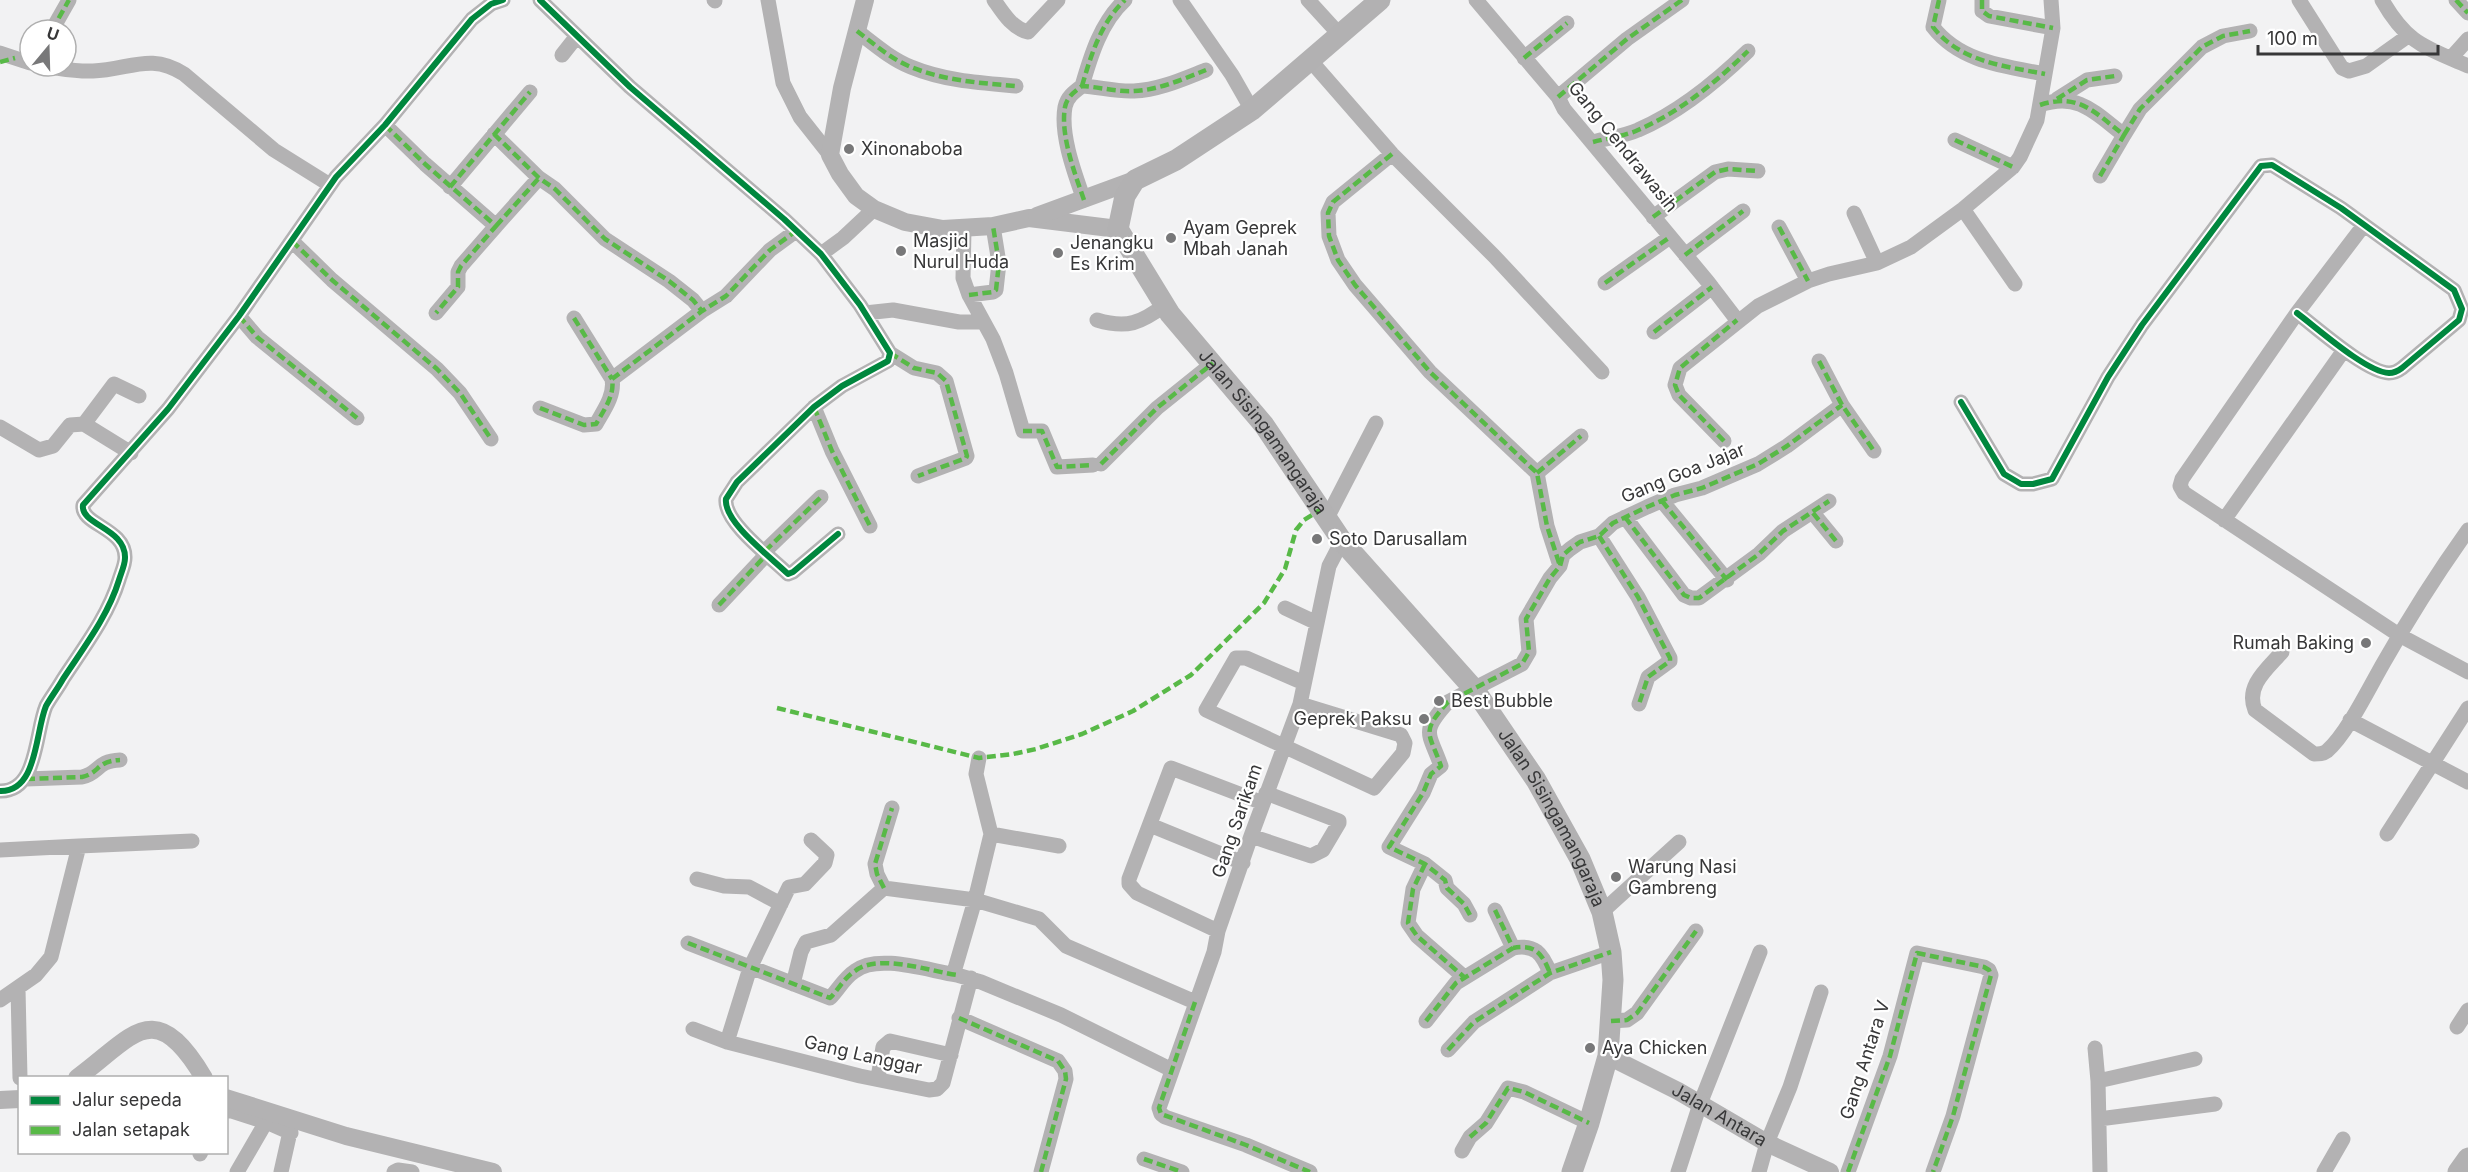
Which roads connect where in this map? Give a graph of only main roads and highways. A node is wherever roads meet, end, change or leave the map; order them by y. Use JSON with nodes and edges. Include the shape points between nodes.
{"nodes":[{"id":1,"x":1380,"y":0,"type":"edge"},
{"id":2,"x":2468,"y":1158,"type":"edge"},
{"id":3,"x":1572,"y":1172,"type":"edge"},
{"id":4,"x":2458,"y":1172,"type":"edge"}],
"edges":[{"from":1,"to":3,"type":"main road","name":"Jalan Sisingamangaraja","via":[[1252,110],[1176,160],[1135,180],[1125,196],[1118,229],[1167,309],[1264,425],[1341,541],[1468,683],[1512,743],[1580,859],[1602,912],[1613,980],[1608,1056]]},
{"from":2,"to":4,"type":"main road"}]}
